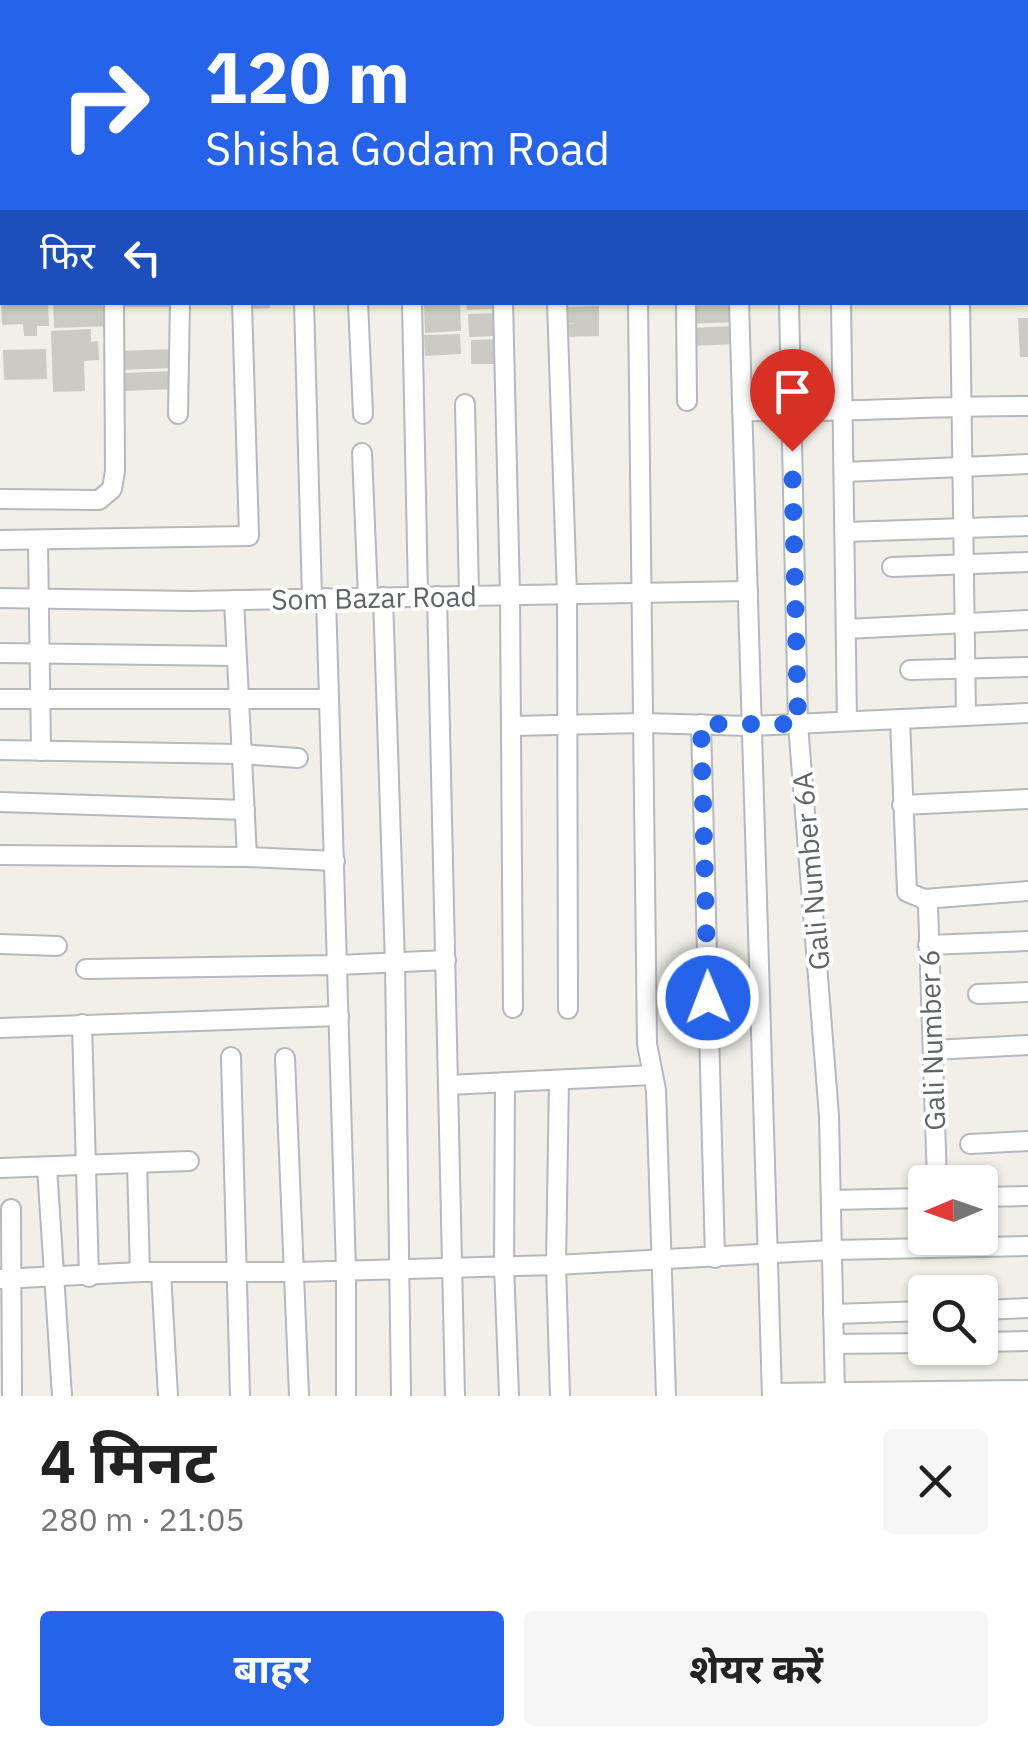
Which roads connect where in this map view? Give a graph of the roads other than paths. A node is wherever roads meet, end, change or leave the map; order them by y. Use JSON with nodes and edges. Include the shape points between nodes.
{"nodes":[{"id":1,"x":114,"y":305,"type":"edge"},
{"id":2,"x":180,"y":305,"type":"edge"},
{"id":3,"x":242,"y":305,"type":"edge"},
{"id":4,"x":304,"y":305,"type":"edge"},
{"id":5,"x":358,"y":305,"type":"edge"},
{"id":6,"x":412,"y":305,"type":"edge"},
{"id":7,"x":503,"y":305,"type":"edge"},
{"id":8,"x":556,"y":305,"type":"edge"},
{"id":9,"x":638,"y":305,"type":"edge"},
{"id":10,"x":686,"y":305,"type":"edge"},
{"id":11,"x":739,"y":305,"type":"edge"},
{"id":12,"x":789,"y":305,"type":"edge"},
{"id":13,"x":841,"y":305,"type":"edge"},
{"id":14,"x":960,"y":305,"type":"edge"},
{"id":15,"x":687,"y":402,"type":"dead end"},
{"id":16,"x":465,"y":404,"type":"dead end"},
{"id":17,"x":962,"y":406,"type":"junction"},
{"id":18,"x":1028,"y":406,"type":"edge"},
{"id":19,"x":742,"y":411,"type":"junction"},
{"id":20,"x":791,"y":412,"type":"junction"},
{"id":21,"x":844,"y":413,"type":"junction"},
{"id":22,"x":178,"y":414,"type":"dead end"},
{"id":23,"x":363,"y":414,"type":"dead end"},
{"id":24,"x":362,"y":453,"type":"dead end"},
{"id":25,"x":1028,"y":464,"type":"edge"},
{"id":26,"x":963,"y":465,"type":"junction"},
{"id":27,"x":845,"y":472,"type":"junction"},
{"id":28,"x":0,"y":499,"type":"edge"},
{"id":29,"x":1028,"y":526,"type":"edge"},
{"id":30,"x":964,"y":527,"type":"junction"},
{"id":31,"x":845,"y":532,"type":"junction"},
{"id":32,"x":0,"y":540,"type":"edge"},
{"id":33,"x":38,"y":541,"type":"junction"},
{"id":34,"x":1028,"y":562,"type":"edge"},
{"id":35,"x":964,"y":564,"type":"junction"},
{"id":36,"x":892,"y":567,"type":"dead end"},
{"id":37,"x":748,"y":590,"type":"junction"},
{"id":38,"x":642,"y":593,"type":"junction"},
{"id":39,"x":567,"y":595,"type":"junction"},
{"id":40,"x":428,"y":596,"type":"junction"},
{"id":41,"x":470,"y":596,"type":"junction"},
{"id":42,"x":510,"y":596,"type":"junction"},
{"id":43,"x":375,"y":597,"type":"junction"},
{"id":44,"x":0,"y":598,"type":"edge"},
{"id":45,"x":38,"y":598,"type":"junction"},
{"id":46,"x":319,"y":598,"type":"junction"},
{"id":47,"x":234,"y":600,"type":"junction"},
{"id":48,"x":1028,"y":620,"type":"edge"},
{"id":49,"x":965,"y":622,"type":"junction"},
{"id":50,"x":846,"y":629,"type":"junction"},
{"id":51,"x":0,"y":654,"type":"edge"},
{"id":52,"x":40,"y":654,"type":"junction"},
{"id":53,"x":236,"y":656,"type":"junction"},
{"id":54,"x":965,"y":668,"type":"junction"},
{"id":55,"x":1028,"y":668,"type":"edge"},
{"id":56,"x":910,"y":670,"type":"dead end"},
{"id":57,"x":0,"y":699,"type":"edge"},
{"id":58,"x":329,"y":699,"type":"junction"},
{"id":59,"x":41,"y":700,"type":"junction"},
{"id":60,"x":238,"y":701,"type":"junction"},
{"id":61,"x":1028,"y":713,"type":"edge"},
{"id":62,"x":966,"y":716,"type":"junction"},
{"id":63,"x":900,"y":719,"type":"junction"},
{"id":64,"x":848,"y":721,"type":"junction"},
{"id":65,"x":643,"y":723,"type":"junction"},
{"id":66,"x":568,"y":724,"type":"junction"},
{"id":67,"x":701,"y":724,"type":"junction"},
{"id":68,"x":798,"y":724,"type":"junction"},
{"id":69,"x":512,"y":726,"type":"junction"},
{"id":70,"x":750,"y":726,"type":"junction"},
{"id":71,"x":0,"y":750,"type":"edge"},
{"id":72,"x":42,"y":751,"type":"junction"},
{"id":73,"x":240,"y":754,"type":"junction"},
{"id":74,"x":298,"y":758,"type":"dead end"},
{"id":75,"x":1028,"y":800,"type":"edge"},
{"id":76,"x":0,"y":802,"type":"edge"},
{"id":77,"x":902,"y":805,"type":"junction"},
{"id":78,"x":245,"y":810,"type":"junction"},
{"id":79,"x":0,"y":856,"type":"edge"},
{"id":80,"x":248,"y":857,"type":"junction"},
{"id":81,"x":335,"y":861,"type":"junction"},
{"id":82,"x":1028,"y":891,"type":"edge"},
{"id":83,"x":924,"y":899,"type":"junction"},
{"id":84,"x":1028,"y":941,"type":"edge"},
{"id":85,"x":0,"y":944,"type":"edge"},
{"id":86,"x":928,"y":944,"type":"junction"},
{"id":87,"x":57,"y":946,"type":"dead end"},
{"id":88,"x":446,"y":960,"type":"junction"},
{"id":89,"x":394,"y":963,"type":"junction"},
{"id":90,"x":338,"y":966,"type":"junction"},
{"id":91,"x":86,"y":968,"type":"dead end"},
{"id":92,"x":1028,"y":992,"type":"edge"},
{"id":93,"x":978,"y":994,"type":"dead end"},
{"id":94,"x":513,"y":1008,"type":"dead end"},
{"id":95,"x":568,"y":1009,"type":"dead end"},
{"id":96,"x":338,"y":1016,"type":"junction"},
{"id":97,"x":82,"y":1024,"type":"junction"},
{"id":98,"x":0,"y":1028,"type":"edge"},
{"id":99,"x":1028,"y":1044,"type":"edge"},
{"id":100,"x":932,"y":1050,"type":"junction"},
{"id":101,"x":232,"y":1057,"type":"dead end"},
{"id":102,"x":285,"y":1058,"type":"dead end"},
{"id":103,"x":653,"y":1076,"type":"junction"},
{"id":104,"x":559,"y":1080,"type":"junction"},
{"id":105,"x":506,"y":1082,"type":"junction"},
{"id":106,"x":448,"y":1085,"type":"junction"},
{"id":107,"x":1028,"y":1141,"type":"edge"},
{"id":108,"x":970,"y":1144,"type":"dead end"},
{"id":109,"x":189,"y":1161,"type":"dead end"},
{"id":110,"x":138,"y":1162,"type":"junction"},
{"id":111,"x":84,"y":1164,"type":"junction"},
{"id":112,"x":936,"y":1165,"type":"edge"},
{"id":113,"x":47,"y":1167,"type":"junction"},
{"id":114,"x":0,"y":1168,"type":"edge"},
{"id":115,"x":1028,"y":1196,"type":"edge"},
{"id":116,"x":998,"y":1197,"type":"edge"},
{"id":117,"x":908,"y":1198,"type":"edge"},
{"id":118,"x":831,"y":1200,"type":"junction"},
{"id":119,"x":10,"y":1209,"type":"dead end"},
{"id":120,"x":1028,"y":1246,"type":"edge"},
{"id":121,"x":832,"y":1250,"type":"junction"},
{"id":122,"x":768,"y":1256,"type":"junction"},
{"id":123,"x":715,"y":1258,"type":"junction"},
{"id":124,"x":662,"y":1260,"type":"junction"},
{"id":125,"x":556,"y":1264,"type":"junction"},
{"id":126,"x":504,"y":1266,"type":"junction"},
{"id":127,"x":453,"y":1268,"type":"junction"},
{"id":128,"x":398,"y":1269,"type":"junction"},
{"id":129,"x":346,"y":1270,"type":"junction"},
{"id":130,"x":140,"y":1272,"type":"junction"},
{"id":131,"x":161,"y":1272,"type":"junction"},
{"id":132,"x":237,"y":1272,"type":"junction"},
{"id":133,"x":296,"y":1272,"type":"junction"},
{"id":134,"x":53,"y":1276,"type":"junction"},
{"id":135,"x":90,"y":1277,"type":"junction"},
{"id":136,"x":5,"y":1279,"type":"edge"},
{"id":137,"x":1028,"y":1308,"type":"edge"},
{"id":138,"x":998,"y":1309,"type":"edge"},
{"id":139,"x":908,"y":1312,"type":"edge"},
{"id":140,"x":833,"y":1314,"type":"junction"},
{"id":141,"x":1028,"y":1340,"type":"edge"},
{"id":142,"x":998,"y":1341,"type":"edge"},
{"id":143,"x":908,"y":1342,"type":"edge"},
{"id":144,"x":834,"y":1344,"type":"junction"},
{"id":145,"x":1028,"y":1390,"type":"edge"},
{"id":146,"x":772,"y":1394,"type":"edge"},
{"id":147,"x":835,"y":1394,"type":"edge"},
{"id":148,"x":12,"y":1396,"type":"edge"},
{"id":149,"x":62,"y":1396,"type":"edge"},
{"id":150,"x":168,"y":1396,"type":"edge"},
{"id":151,"x":240,"y":1396,"type":"edge"},
{"id":152,"x":299,"y":1396,"type":"edge"},
{"id":153,"x":346,"y":1396,"type":"edge"},
{"id":154,"x":401,"y":1396,"type":"edge"},
{"id":155,"x":455,"y":1396,"type":"edge"},
{"id":156,"x":509,"y":1396,"type":"edge"},
{"id":157,"x":560,"y":1396,"type":"edge"},
{"id":158,"x":666,"y":1396,"type":"edge"}],
"edges":[{"from":1,"to":28,"type":"street","via":[[112,489],[99,500]]},
{"from":2,"to":22,"type":"street"},
{"from":3,"to":33,"type":"street","via":[[249,536]]},
{"from":4,"to":46,"type":"street"},
{"from":5,"to":23,"type":"street"},
{"from":6,"to":40,"type":"street"},
{"from":7,"to":42,"type":"street"},
{"from":8,"to":39,"type":"street"},
{"from":9,"to":38,"type":"street"},
{"from":10,"to":15,"type":"street"},
{"from":11,"to":19,"type":"street"},
{"from":12,"to":20,"type":"street","name":"Gali Number 6A"},
{"from":13,"to":21,"type":"street"},
{"from":14,"to":17,"type":"street"},
{"from":16,"to":41,"type":"street"},
{"from":17,"to":18,"type":"street"},
{"from":17,"to":21,"type":"street"},
{"from":17,"to":26,"type":"street"},
{"from":19,"to":20,"type":"street"},
{"from":19,"to":37,"type":"street"},
{"from":20,"to":21,"type":"street"},
{"from":20,"to":68,"type":"street","name":"Gali Number 6A"},
{"from":21,"to":27,"type":"street"},
{"from":24,"to":43,"type":"street"},
{"from":25,"to":26,"type":"street"},
{"from":26,"to":27,"type":"street"},
{"from":26,"to":30,"type":"street"},
{"from":27,"to":31,"type":"street"},
{"from":29,"to":30,"type":"street"},
{"from":30,"to":31,"type":"street"},
{"from":30,"to":35,"type":"street"},
{"from":31,"to":50,"type":"street"},
{"from":32,"to":33,"type":"street"},
{"from":33,"to":45,"type":"street"},
{"from":34,"to":35,"type":"street"},
{"from":35,"to":36,"type":"street"},
{"from":35,"to":49,"type":"street"},
{"from":37,"to":38,"type":"street","name":"Som Bazar Road"},
{"from":37,"to":70,"type":"street"},
{"from":38,"to":39,"type":"street","name":"Som Bazar Road"},
{"from":38,"to":65,"type":"street"},
{"from":39,"to":42,"type":"street","name":"Som Bazar Road"},
{"from":39,"to":66,"type":"street"},
{"from":40,"to":41,"type":"street","name":"Som Bazar Road"},
{"from":40,"to":43,"type":"street","name":"Som Bazar Road"},
{"from":40,"to":88,"type":"street"},
{"from":41,"to":42,"type":"street","name":"Som Bazar Road"},
{"from":42,"to":69,"type":"street"},
{"from":43,"to":46,"type":"street","name":"Som Bazar Road"},
{"from":43,"to":89,"type":"street"},
{"from":44,"to":45,"type":"street","name":"Som Bazar Road"},
{"from":45,"to":47,"type":"street","name":"Som Bazar Road"},
{"from":45,"to":52,"type":"street"},
{"from":46,"to":47,"type":"street","name":"Som Bazar Road"},
{"from":46,"to":58,"type":"street"},
{"from":47,"to":53,"type":"street"},
{"from":48,"to":49,"type":"street"},
{"from":49,"to":50,"type":"street"},
{"from":49,"to":54,"type":"street"},
{"from":50,"to":64,"type":"street"},
{"from":51,"to":52,"type":"street"},
{"from":52,"to":53,"type":"street"},
{"from":52,"to":59,"type":"street"},
{"from":53,"to":60,"type":"street"},
{"from":54,"to":55,"type":"street"},
{"from":54,"to":56,"type":"street"},
{"from":54,"to":62,"type":"street"},
{"from":57,"to":59,"type":"street"},
{"from":58,"to":60,"type":"street"},
{"from":58,"to":81,"type":"street"},
{"from":59,"to":60,"type":"street"},
{"from":59,"to":72,"type":"street"},
{"from":60,"to":73,"type":"street"},
{"from":61,"to":62,"type":"street"},
{"from":62,"to":63,"type":"street"},
{"from":63,"to":64,"type":"street"},
{"from":63,"to":77,"type":"street"},
{"from":64,"to":68,"type":"street"},
{"from":65,"to":66,"type":"street"},
{"from":65,"to":67,"type":"street"},
{"from":65,"to":103,"type":"street","via":[[647,1044]]},
{"from":66,"to":69,"type":"street"},
{"from":66,"to":95,"type":"street"},
{"from":67,"to":70,"type":"street"},
{"from":67,"to":123,"type":"street"},
{"from":68,"to":70,"type":"street"},
{"from":68,"to":118,"type":"street","name":"Gali Number 6A"},
{"from":69,"to":94,"type":"street"},
{"from":70,"to":122,"type":"street"},
{"from":71,"to":72,"type":"street"},
{"from":72,"to":73,"type":"street"},
{"from":73,"to":74,"type":"street"},
{"from":73,"to":78,"type":"street"},
{"from":75,"to":77,"type":"street"},
{"from":76,"to":78,"type":"street"},
{"from":77,"to":83,"type":"street","via":[[906,887]]},
{"from":78,"to":80,"type":"street"},
{"from":79,"to":80,"type":"street"},
{"from":80,"to":81,"type":"street"},
{"from":81,"to":90,"type":"street"},
{"from":82,"to":83,"type":"street"},
{"from":83,"to":86,"type":"street","name":"Gali Number 6"},
{"from":84,"to":86,"type":"street"},
{"from":85,"to":87,"type":"street"},
{"from":86,"to":100,"type":"street","name":"Gali Number 6"},
{"from":88,"to":89,"type":"street"},
{"from":88,"to":106,"type":"street"},
{"from":89,"to":90,"type":"street"},
{"from":89,"to":128,"type":"street"},
{"from":90,"to":91,"type":"street"},
{"from":90,"to":96,"type":"street"},
{"from":92,"to":93,"type":"street"},
{"from":96,"to":97,"type":"street"},
{"from":96,"to":129,"type":"street"},
{"from":97,"to":98,"type":"street"},
{"from":97,"to":111,"type":"street"},
{"from":99,"to":100,"type":"street"},
{"from":100,"to":112,"type":"street","name":"Gali Number 6"},
{"from":101,"to":132,"type":"street"},
{"from":102,"to":133,"type":"street"},
{"from":103,"to":104,"type":"street"},
{"from":103,"to":124,"type":"street"},
{"from":104,"to":105,"type":"street"},
{"from":104,"to":125,"type":"street"},
{"from":105,"to":106,"type":"street"},
{"from":105,"to":126,"type":"street"},
{"from":106,"to":127,"type":"street"},
{"from":107,"to":108,"type":"street"},
{"from":109,"to":110,"type":"street"},
{"from":110,"to":111,"type":"street"},
{"from":110,"to":130,"type":"street"},
{"from":111,"to":113,"type":"street"},
{"from":111,"to":135,"type":"street"},
{"from":113,"to":114,"type":"street"},
{"from":113,"to":134,"type":"street"},
{"from":115,"to":116,"type":"street"},
{"from":117,"to":118,"type":"street"},
{"from":118,"to":121,"type":"street","name":"Gali Number 6A"},
{"from":119,"to":136,"type":"street"},
{"from":120,"to":121,"type":"street"},
{"from":121,"to":122,"type":"street"},
{"from":121,"to":140,"type":"street"},
{"from":122,"to":123,"type":"street"},
{"from":122,"to":146,"type":"street"},
{"from":123,"to":124,"type":"street"},
{"from":124,"to":125,"type":"street"},
{"from":124,"to":158,"type":"street"},
{"from":125,"to":126,"type":"street"},
{"from":125,"to":157,"type":"street"},
{"from":126,"to":127,"type":"street"},
{"from":126,"to":156,"type":"street"},
{"from":127,"to":128,"type":"street"},
{"from":127,"to":155,"type":"street"},
{"from":128,"to":129,"type":"street"},
{"from":128,"to":154,"type":"street"},
{"from":129,"to":133,"type":"street"},
{"from":129,"to":153,"type":"street"},
{"from":130,"to":131,"type":"street"},
{"from":130,"to":135,"type":"street"},
{"from":131,"to":132,"type":"street"},
{"from":131,"to":150,"type":"street"},
{"from":132,"to":133,"type":"street"},
{"from":132,"to":151,"type":"street"},
{"from":133,"to":152,"type":"street"},
{"from":134,"to":135,"type":"street"},
{"from":134,"to":136,"type":"street"},
{"from":134,"to":149,"type":"street"},
{"from":136,"to":148,"type":"street"},
{"from":137,"to":138,"type":"street"},
{"from":139,"to":140,"type":"street"},
{"from":140,"to":144,"type":"street"},
{"from":141,"to":142,"type":"street"},
{"from":143,"to":144,"type":"street"},
{"from":144,"to":147,"type":"street"},
{"from":145,"to":147,"type":"street"},
{"from":146,"to":147,"type":"street"}]}
